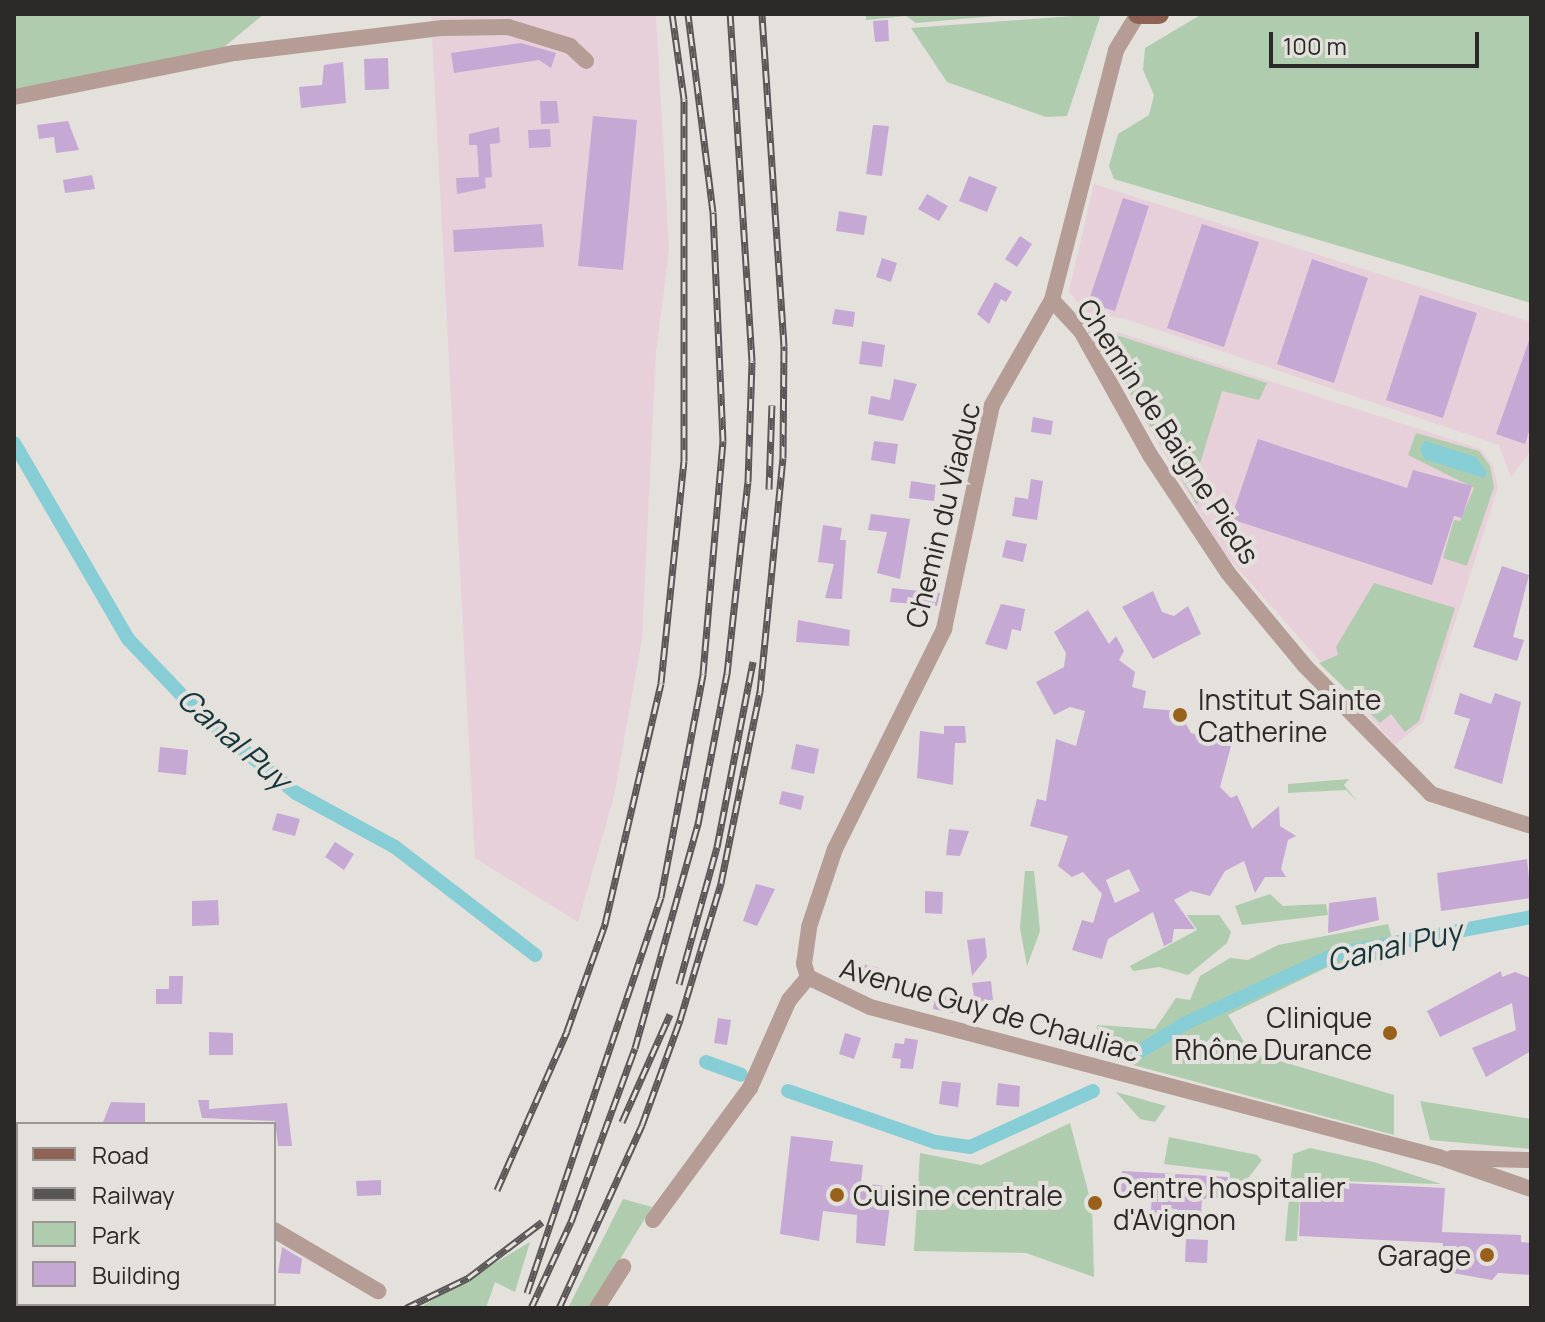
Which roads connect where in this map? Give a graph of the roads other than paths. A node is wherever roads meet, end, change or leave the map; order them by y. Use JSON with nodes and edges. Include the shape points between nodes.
{"nodes":[{"id":1,"x":1138,"y":14,"type":"edge"},
{"id":2,"x":1159,"y":14,"type":"edge"},
{"id":3,"x":586,"y":61,"type":"dead end"},
{"id":4,"x":14,"y":97,"type":"edge"},
{"id":5,"x":1052,"y":300,"type":"junction"},
{"id":6,"x":1531,"y":826,"type":"edge"},
{"id":7,"x":808,"y":977,"type":"junction"},
{"id":8,"x":1439,"y":1157,"type":"junction"},
{"id":9,"x":1531,"y":1160,"type":"edge"},
{"id":10,"x":1531,"y":1189,"type":"edge"},
{"id":11,"x":653,"y":1220,"type":"dead end"},
{"id":12,"x":276,"y":1231,"type":"edge"},
{"id":13,"x":623,"y":1267,"type":"dead end"},
{"id":14,"x":378,"y":1291,"type":"dead end"},
{"id":15,"x":597,"y":1308,"type":"edge"}],
"edges":[{"from":1,"to":2,"type":"main road"},
{"from":1,"to":5,"type":"street","name":"Chemin du Viaduc","via":[[1116,50]]},
{"from":3,"to":4,"type":"street","via":[[570,46],[508,27],[443,28],[235,53]]},
{"from":5,"to":6,"type":"street","name":"Chemin de Baigne Pieds","via":[[1081,331],[1150,455],[1228,573],[1304,665],[1431,794]]},
{"from":5,"to":7,"type":"street","name":"Chemin du Viaduc","via":[[992,405],[944,629],[835,849],[809,927],[804,964]]},
{"from":7,"to":8,"type":"street","name":"Avenue Guy de Chauliac","via":[[870,1007]]},
{"from":7,"to":11,"type":"street","via":[[789,1000],[750,1088]]},
{"from":8,"to":9,"type":"street","name":"Avenue Guy de Chauliac"},
{"from":8,"to":10,"type":"street","name":"Avenue Guy de Chauliac"},
{"from":12,"to":14,"type":"street"},
{"from":13,"to":15,"type":"street"}]}
